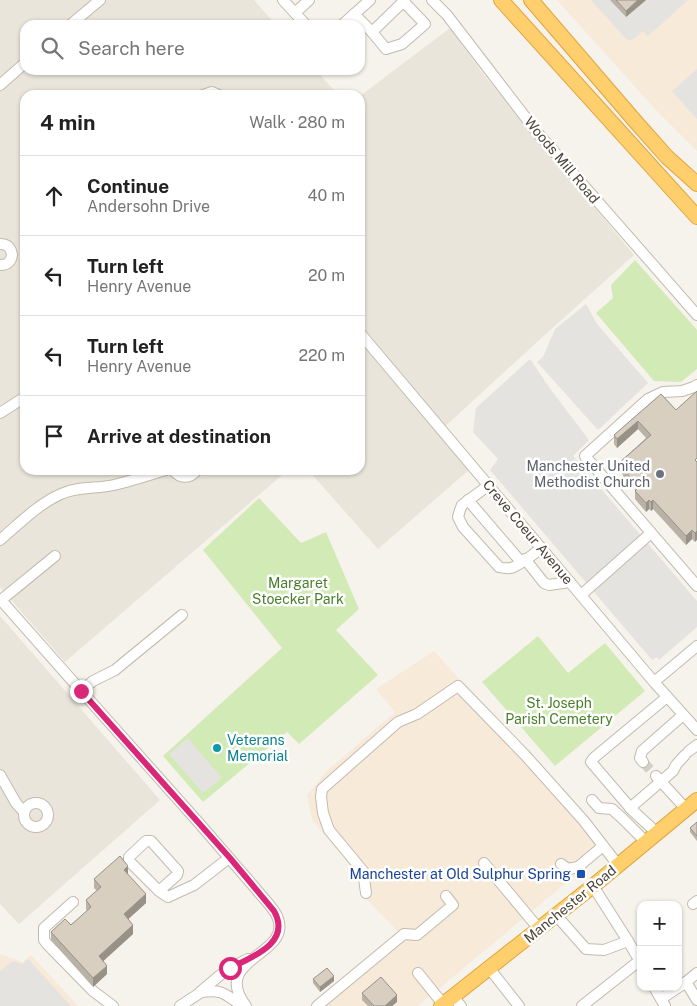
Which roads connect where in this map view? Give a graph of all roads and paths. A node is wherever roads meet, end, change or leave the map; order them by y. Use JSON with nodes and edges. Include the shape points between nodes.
{"nodes":[{"id":1,"x":100,"y":0,"type":"edge"},
{"id":2,"x":283,"y":0,"type":"edge"},
{"id":3,"x":309,"y":0,"type":"edge"},
{"id":4,"x":370,"y":0,"type":"edge"},
{"id":5,"x":432,"y":0,"type":"edge"},
{"id":6,"x":501,"y":0,"type":"edge"},
{"id":7,"x":531,"y":0,"type":"edge"},
{"id":8,"x":404,"y":1,"type":"edge"},
{"id":9,"x":295,"y":12,"type":"junction"},
{"id":10,"x":354,"y":14,"type":"junction"},
{"id":11,"x":76,"y":20,"type":"edge"},
{"id":12,"x":302,"y":20,"type":"edge"},
{"id":13,"x":347,"y":20,"type":"edge"},
{"id":14,"x":360,"y":20,"type":"edge"},
{"id":15,"x":365,"y":25,"type":"edge"},
{"id":16,"x":372,"y":32,"type":"junction"},
{"id":17,"x":20,"y":68,"type":"edge"},
{"id":18,"x":0,"y":85,"type":"edge"},
{"id":19,"x":696,"y":184,"type":"edge"},
{"id":20,"x":672,"y":189,"type":"junction"},
{"id":21,"x":697,"y":217,"type":"edge"},
{"id":22,"x":697,"y":224,"type":"edge"},
{"id":23,"x":0,"y":244,"type":"edge"},
{"id":24,"x":0,"y":265,"type":"edge"},
{"id":25,"x":697,"y":315,"type":"edge"},
{"id":26,"x":365,"y":339,"type":"edge"},
{"id":27,"x":697,"y":385,"type":"edge"},
{"id":28,"x":20,"y":400,"type":"edge"},
{"id":29,"x":0,"y":412,"type":"edge"},
{"id":30,"x":148,"y":475,"type":"edge"},
{"id":31,"x":177,"y":475,"type":"edge"},
{"id":32,"x":191,"y":475,"type":"edge"},
{"id":33,"x":489,"y":485,"type":"junction"},
{"id":34,"x":468,"y":500,"type":"junction"},
{"id":35,"x":651,"y":533,"type":"junction"},
{"id":36,"x":0,"y":540,"type":"edge"},
{"id":37,"x":542,"y":548,"type":"junction"},
{"id":38,"x":55,"y":556,"type":"dead end"},
{"id":39,"x":523,"y":561,"type":"junction"},
{"id":40,"x":570,"y":582,"type":"junction"},
{"id":41,"x":697,"y":586,"type":"edge"},
{"id":42,"x":581,"y":595,"type":"junction"},
{"id":43,"x":0,"y":600,"type":"edge"},
{"id":44,"x":182,"y":615,"type":"dead end"},
{"id":45,"x":697,"y":646,"type":"edge"},
{"id":46,"x":654,"y":682,"type":"junction"},
{"id":47,"x":81,"y":691,"type":"junction"},
{"id":48,"x":668,"y":697,"type":"junction"},
{"id":49,"x":684,"y":715,"type":"junction"},
{"id":50,"x":697,"y":730,"type":"edge"},
{"id":51,"x":690,"y":750,"type":"edge"},
{"id":52,"x":643,"y":762,"type":"dead end"},
{"id":53,"x":0,"y":775,"type":"edge"},
{"id":54,"x":658,"y":779,"type":"junction"},
{"id":55,"x":592,"y":800,"type":"dead end"},
{"id":56,"x":697,"y":800,"type":"edge"},
{"id":57,"x":630,"y":808,"type":"junction"},
{"id":58,"x":686,"y":809,"type":"junction"},
{"id":59,"x":24,"y":812,"type":"dead end"},
{"id":60,"x":652,"y":838,"type":"junction"},
{"id":61,"x":603,"y":846,"type":"junction"},
{"id":62,"x":230,"y":858,"type":"junction"},
{"id":63,"x":484,"y":863,"type":"dead end"},
{"id":64,"x":561,"y":864,"type":"dead end"},
{"id":65,"x":618,"y":865,"type":"junction"},
{"id":66,"x":592,"y":886,"type":"junction"},
{"id":67,"x":159,"y":892,"type":"junction"},
{"id":68,"x":366,"y":893,"type":"dead end"},
{"id":69,"x":446,"y":896,"type":"dead end"},
{"id":70,"x":73,"y":902,"type":"dead end"},
{"id":71,"x":556,"y":915,"type":"junction"},
{"id":72,"x":539,"y":928,"type":"junction"},
{"id":73,"x":628,"y":941,"type":"junction"},
{"id":74,"x":261,"y":953,"type":"junction"},
{"id":75,"x":637,"y":957,"type":"edge"},
{"id":76,"x":637,"y":964,"type":"edge"},
{"id":77,"x":488,"y":968,"type":"junction"},
{"id":78,"x":240,"y":971,"type":"junction"},
{"id":79,"x":697,"y":973,"type":"edge"},
{"id":80,"x":418,"y":974,"type":"dead end"},
{"id":81,"x":686,"y":982,"type":"junction"},
{"id":82,"x":656,"y":991,"type":"edge"},
{"id":83,"x":200,"y":992,"type":"junction"},
{"id":84,"x":697,"y":1000,"type":"edge"},
{"id":85,"x":663,"y":1002,"type":"edge"},
{"id":86,"x":449,"y":1003,"type":"edge"},
{"id":87,"x":112,"y":1006,"type":"edge"},
{"id":88,"x":180,"y":1006,"type":"edge"},
{"id":89,"x":242,"y":1006,"type":"edge"},
{"id":90,"x":246,"y":1006,"type":"edge"},
{"id":91,"x":318,"y":1006,"type":"edge"},
{"id":92,"x":519,"y":1006,"type":"edge"},
{"id":93,"x":582,"y":1006,"type":"edge"}],
"edges":[{"from":1,"to":11,"type":"street"},
{"from":2,"to":9,"type":"street"},
{"from":3,"to":9,"type":"street"},
{"from":4,"to":10,"type":"street"},
{"from":5,"to":25,"type":"street","name":"Woods Mill Road","via":[[536,131]]},
{"from":6,"to":20,"type":"highway"},
{"from":7,"to":19,"type":"highway","via":[[635,121]]},
{"from":8,"to":16,"type":"street"},
{"from":8,"to":16,"type":"street","via":[[425,24],[402,44],[386,49]]},
{"from":9,"to":12,"type":"street"},
{"from":10,"to":13,"type":"street"},
{"from":10,"to":14,"type":"street"},
{"from":15,"to":16,"type":"street"},
{"from":17,"to":18,"type":"street"},
{"from":20,"to":21,"type":"highway"},
{"from":20,"to":22,"type":"highway"},
{"from":23,"to":24,"type":"street","via":[[10,248],[12,256],[9,262]]},
{"from":26,"to":33,"type":"street","name":"Creve Coeur Avenue"},
{"from":27,"to":35,"type":"street","via":[[682,391],[663,392],[648,399],[585,456]]},
{"from":28,"to":29,"type":"street"},
{"from":30,"to":36,"type":"street","via":[[63,493],[38,507]]},
{"from":31,"to":32,"type":"street"},
{"from":33,"to":34,"type":"street"},
{"from":33,"to":37,"type":"street","name":"Creve Coeur Avenue"},
{"from":34,"to":39,"type":"street"},
{"from":34,"to":39,"type":"street","via":[[458,516],[463,527],[499,567],[511,568]]},
{"from":35,"to":41,"type":"street"},
{"from":35,"to":42,"type":"street"},
{"from":37,"to":39,"type":"street"},
{"from":37,"to":40,"type":"street","name":"Creve Coeur Avenue"},
{"from":38,"to":43,"type":"street"},
{"from":39,"to":40,"type":"street","via":[[549,585]]},
{"from":40,"to":42,"type":"street","name":"Creve Coeur Avenue"},
{"from":42,"to":46,"type":"street","name":"Creve Coeur Avenue"},
{"from":43,"to":47,"type":"street"},
{"from":44,"to":47,"type":"street","via":[[115,670]]},
{"from":45,"to":46,"type":"street"},
{"from":46,"to":48,"type":"street","name":"Creve Coeur Avenue"},
{"from":47,"to":62,"type":"street"},
{"from":48,"to":49,"type":"street","name":"Creve Coeur Avenue"},
{"from":48,"to":57,"type":"street","via":[[591,762]]},
{"from":49,"to":50,"type":"street","name":"Creve Coeur Avenue"},
{"from":49,"to":52,"type":"street","via":[[642,751],[640,758]]},
{"from":51,"to":54,"type":"street","via":[[673,771]]},
{"from":53,"to":59,"type":"street"},
{"from":54,"to":57,"type":"street"},
{"from":54,"to":58,"type":"street"},
{"from":55,"to":60,"type":"street","via":[[599,808],[612,809]]},
{"from":56,"to":58,"type":"highway","name":"Manchester Road"},
{"from":57,"to":60,"type":"street"},
{"from":58,"to":60,"type":"highway","name":"Manchester Road"},
{"from":60,"to":65,"type":"highway","name":"Manchester Road"},
{"from":61,"to":64,"type":"street","via":[[578,867],[568,869]]},
{"from":61,"to":65,"type":"street"},
{"from":61,"to":68,"type":"street","via":[[525,755],[458,686],[417,714],[398,722],[322,789],[323,813],[329,830],[363,871]]},
{"from":62,"to":67,"type":"street","via":[[194,885],[168,897]]},
{"from":62,"to":74,"type":"street","via":[[274,911],[279,922],[276,937]]},
{"from":63,"to":72,"type":"street"},
{"from":65,"to":66,"type":"highway","name":"Manchester Road"},
{"from":66,"to":71,"type":"highway","name":"Manchester Road"},
{"from":66,"to":73,"type":"street"},
{"from":67,"to":67,"type":"street","via":[[129,860],[146,841],[151,841],[178,871]]},
{"from":69,"to":91,"type":"street","via":[[453,905],[417,935],[404,934]]},
{"from":70,"to":87,"type":"street","via":[[44,928],[44,940]]},
{"from":71,"to":72,"type":"highway","name":"Manchester Road"},
{"from":71,"to":73,"type":"street","via":[[586,949],[604,950]]},
{"from":72,"to":77,"type":"highway","name":"Manchester Road"},
{"from":73,"to":75,"type":"street"},
{"from":74,"to":78,"type":"street"},
{"from":74,"to":83,"type":"street","via":[[230,968]]},
{"from":76,"to":93,"type":"street"},
{"from":77,"to":86,"type":"highway","name":"Manchester Road"},
{"from":77,"to":92,"type":"street"},
{"from":78,"to":83,"type":"street"},
{"from":78,"to":90,"type":"street","via":[[236,988]]},
{"from":79,"to":81,"type":"street"},
{"from":80,"to":86,"type":"street"},
{"from":81,"to":84,"type":"street"},
{"from":81,"to":85,"type":"street"},
{"from":82,"to":85,"type":"street"},
{"from":83,"to":88,"type":"street"},
{"from":83,"to":89,"type":"street","via":[[221,992]]}]}
